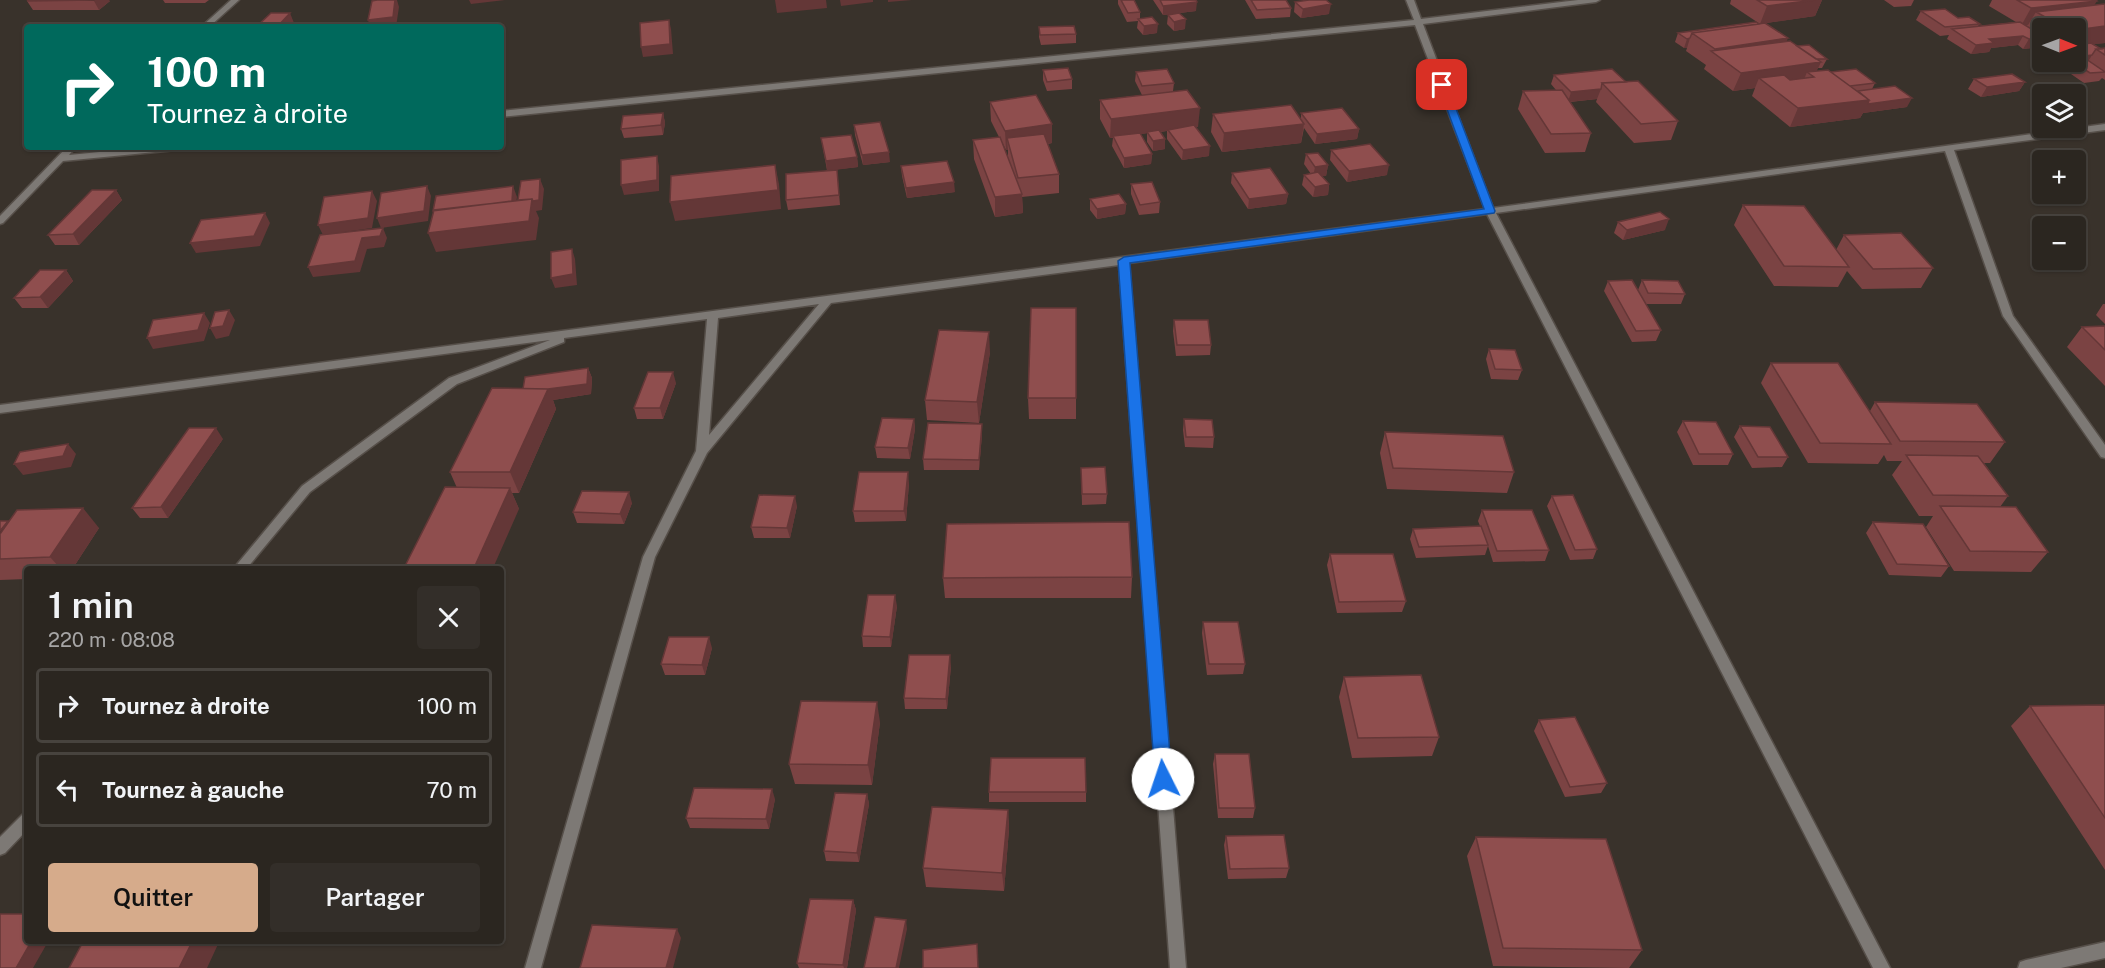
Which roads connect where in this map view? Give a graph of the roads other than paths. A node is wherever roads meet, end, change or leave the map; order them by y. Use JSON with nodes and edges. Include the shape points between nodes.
{"nodes":[{"id":1,"x":235,"y":0,"type":"edge"},
{"id":2,"x":242,"y":0,"type":"edge"},
{"id":3,"x":1410,"y":0,"type":"edge"},
{"id":4,"x":1596,"y":0,"type":"edge"},
{"id":5,"x":1418,"y":22,"type":"junction"},
{"id":6,"x":209,"y":24,"type":"edge"},
{"id":7,"x":504,"y":114,"type":"edge"},
{"id":8,"x":2105,"y":127,"type":"edge"},
{"id":9,"x":1949,"y":149,"type":"junction"},
{"id":10,"x":69,"y":150,"type":"edge"},
{"id":11,"x":147,"y":150,"type":"edge"},
{"id":12,"x":60,"y":159,"type":"junction"},
{"id":13,"x":1490,"y":211,"type":"junction"},
{"id":14,"x":0,"y":221,"type":"edge"},
{"id":15,"x":1124,"y":261,"type":"junction"},
{"id":16,"x":828,"y":300,"type":"junction"},
{"id":17,"x":713,"y":315,"type":"junction"},
{"id":18,"x":578,"y":333,"type":"junction"},
{"id":19,"x":0,"y":409,"type":"edge"},
{"id":20,"x":702,"y":451,"type":"junction"},
{"id":21,"x":2105,"y":454,"type":"edge"},
{"id":22,"x":242,"y":566,"type":"edge"},
{"id":23,"x":24,"y":823,"type":"edge"},
{"id":24,"x":0,"y":848,"type":"edge"},
{"id":25,"x":2105,"y":950,"type":"edge"},
{"id":26,"x":533,"y":968,"type":"edge"},
{"id":27,"x":1178,"y":968,"type":"edge"},
{"id":28,"x":1882,"y":968,"type":"edge"},
{"id":29,"x":2026,"y":968,"type":"edge"}],
"edges":[{"from":1,"to":2,"type":"street"},
{"from":1,"to":6,"type":"street"},
{"from":3,"to":5,"type":"street"},
{"from":4,"to":5,"type":"street"},
{"from":5,"to":7,"type":"street"},
{"from":5,"to":13,"type":"street"},
{"from":8,"to":9,"type":"street"},
{"from":9,"to":13,"type":"street"},
{"from":9,"to":21,"type":"street","via":[[2008,316]]},
{"from":10,"to":12,"type":"street"},
{"from":11,"to":12,"type":"street"},
{"from":12,"to":14,"type":"street"},
{"from":13,"to":15,"type":"street"},
{"from":13,"to":28,"type":"street"},
{"from":15,"to":16,"type":"street"},
{"from":15,"to":27,"type":"street"},
{"from":16,"to":17,"type":"street"},
{"from":16,"to":20,"type":"street"},
{"from":17,"to":18,"type":"street"},
{"from":17,"to":20,"type":"street"},
{"from":18,"to":19,"type":"street"},
{"from":18,"to":22,"type":"street","via":[[453,381],[306,489]]},
{"from":20,"to":26,"type":"street","via":[[649,557]]},
{"from":23,"to":24,"type":"street"},
{"from":25,"to":29,"type":"street"}]}
